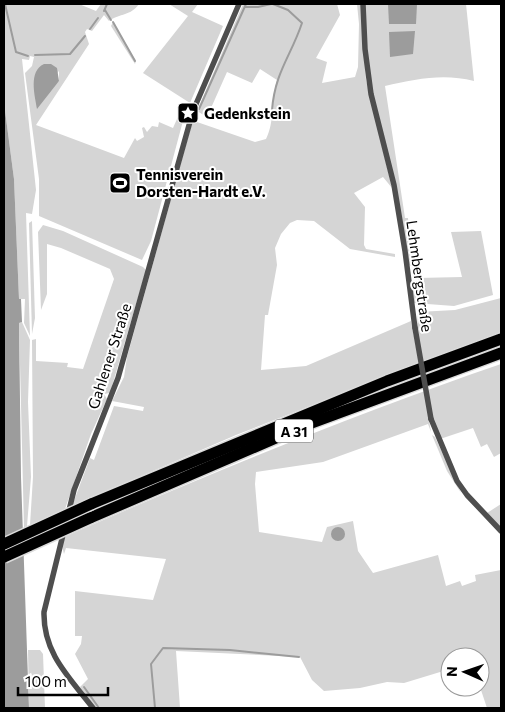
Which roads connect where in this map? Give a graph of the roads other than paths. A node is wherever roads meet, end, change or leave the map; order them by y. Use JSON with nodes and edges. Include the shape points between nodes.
{"nodes":[{"id":1,"x":239,"y":4,"type":"edge"},
{"id":2,"x":362,"y":4,"type":"edge"},
{"id":3,"x":501,"y":340,"type":"edge"},
{"id":4,"x":501,"y":352,"type":"edge"},
{"id":5,"x":501,"y":531,"type":"edge"},
{"id":6,"x":4,"y":544,"type":"edge"},
{"id":7,"x":4,"y":557,"type":"edge"},
{"id":8,"x":93,"y":708,"type":"edge"}],
"edges":[{"from":1,"to":8,"type":"street","name":"Gahlener Straße","via":[[193,111],[118,378],[74,490],[44,612],[47,645]]},
{"from":2,"to":5,"type":"street","name":"Lehmbergstraße","bridge":true,"via":[[369,85],[394,185],[430,419],[460,486]]},
{"from":3,"to":6,"type":"highway","number":"A 31","bridge":true,"via":[[387,381],[91,504]]},
{"from":4,"to":7,"type":"highway","number":"A 31","bridge":true,"via":[[306,425]]}]}
